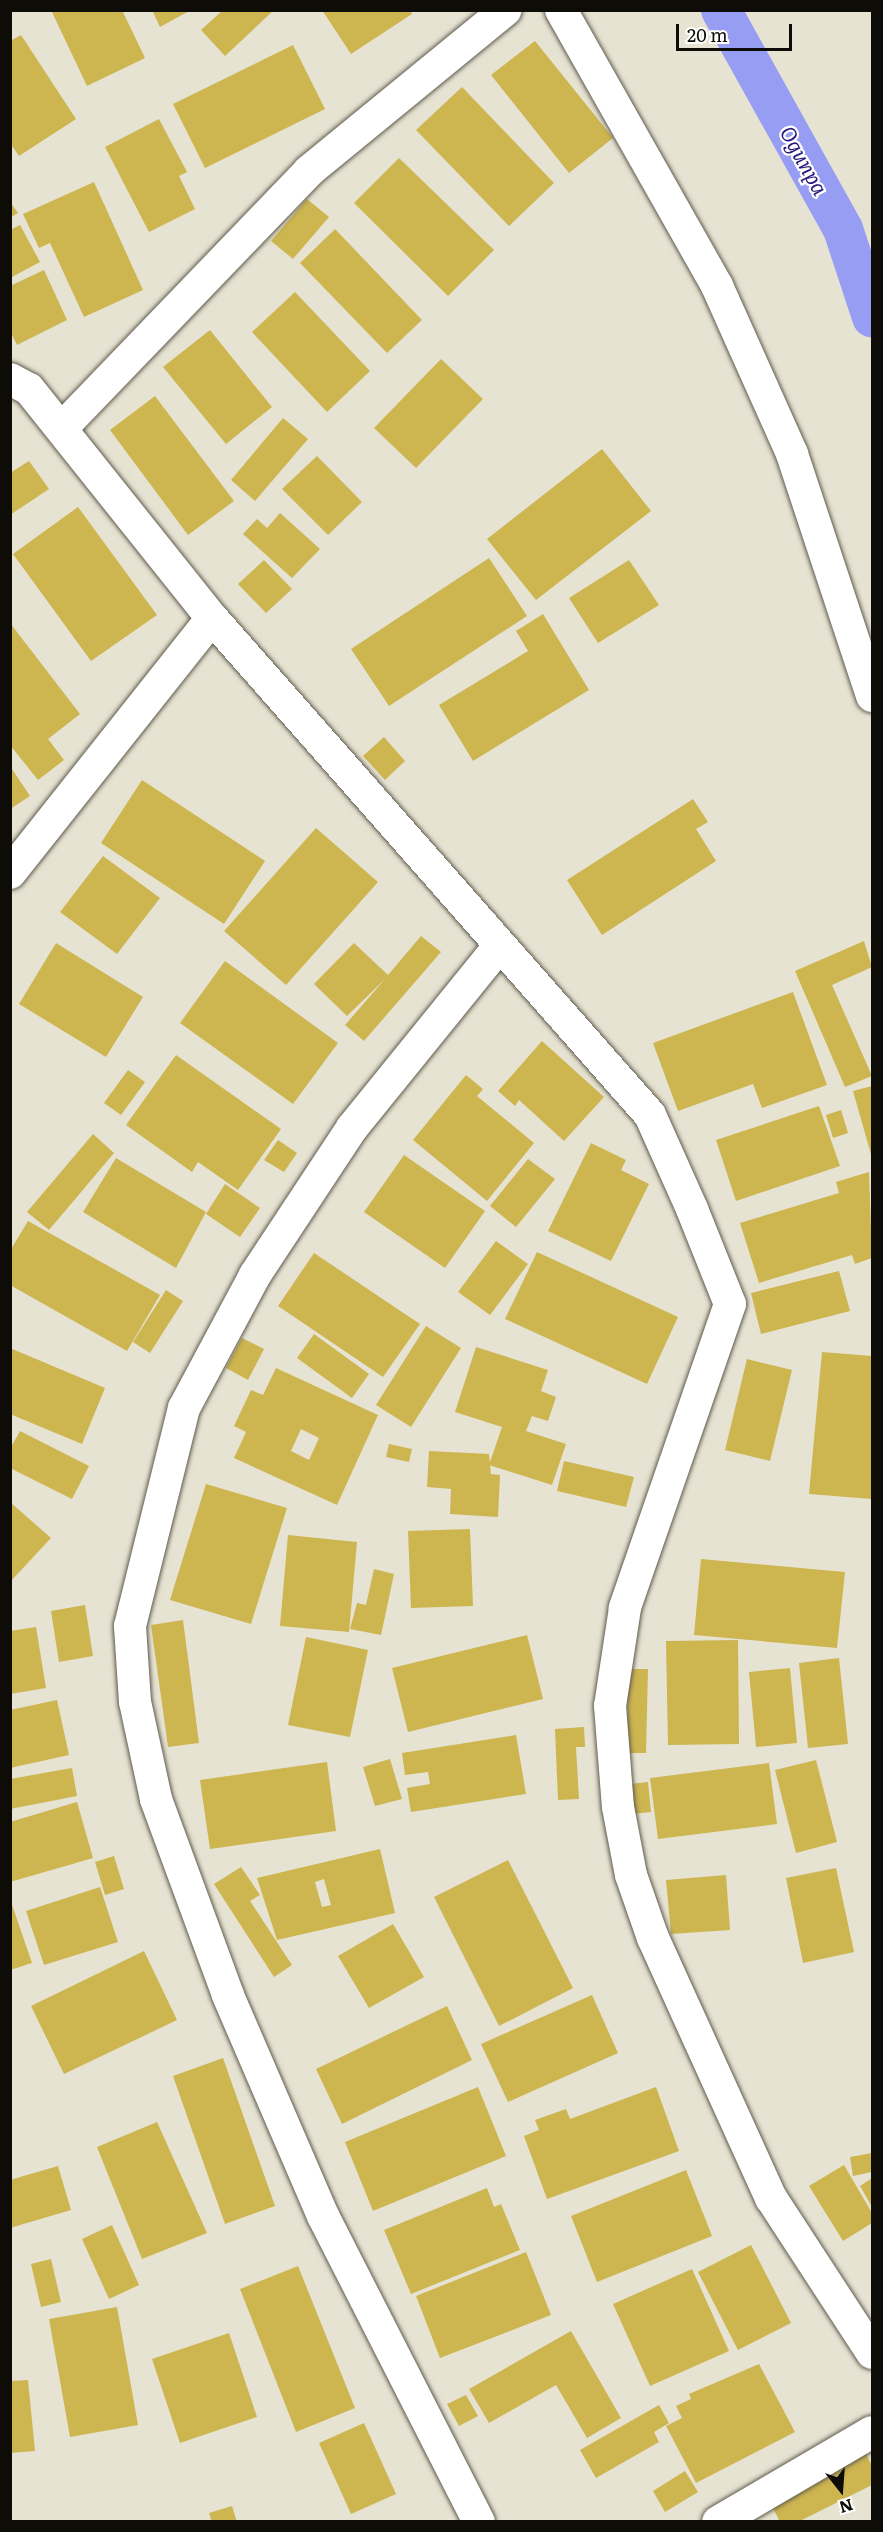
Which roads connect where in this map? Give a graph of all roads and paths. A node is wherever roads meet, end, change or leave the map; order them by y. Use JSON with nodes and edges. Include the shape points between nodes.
{"nodes":[{"id":1,"x":506,"y":10,"type":"edge"},
{"id":2,"x":561,"y":10,"type":"edge"},
{"id":3,"x":10,"y":379,"type":"edge"},
{"id":4,"x":62,"y":428,"type":"junction"},
{"id":5,"x":212,"y":618,"type":"junction"},
{"id":6,"x":873,"y":696,"type":"edge"},
{"id":7,"x":10,"y":873,"type":"edge"},
{"id":8,"x":500,"y":945,"type":"junction"},
{"id":9,"x":873,"y":2353,"type":"edge"},
{"id":10,"x":873,"y":2432,"type":"edge"},
{"id":11,"x":479,"y":2522,"type":"edge"},
{"id":12,"x":718,"y":2522,"type":"edge"}],
"edges":[{"from":1,"to":4,"type":"street","via":[[309,171]]},
{"from":2,"to":6,"type":"street","via":[[717,286],[792,454]]},
{"from":3,"to":4,"type":"street","via":[[30,389]]},
{"from":4,"to":5,"type":"street"},
{"from":5,"to":7,"type":"street"},
{"from":5,"to":8,"type":"street"},
{"from":8,"to":9,"type":"street","via":[[650,1114],[730,1304],[625,1608],[610,1706],[618,1807],[632,1875],[652,1938],[771,2198]]},
{"from":8,"to":11,"type":"street","via":[[352,1128],[255,1275],[184,1408],[130,1626],[135,1702],[156,1799],[228,1995],[323,2216]]},
{"from":10,"to":12,"type":"street"}]}
